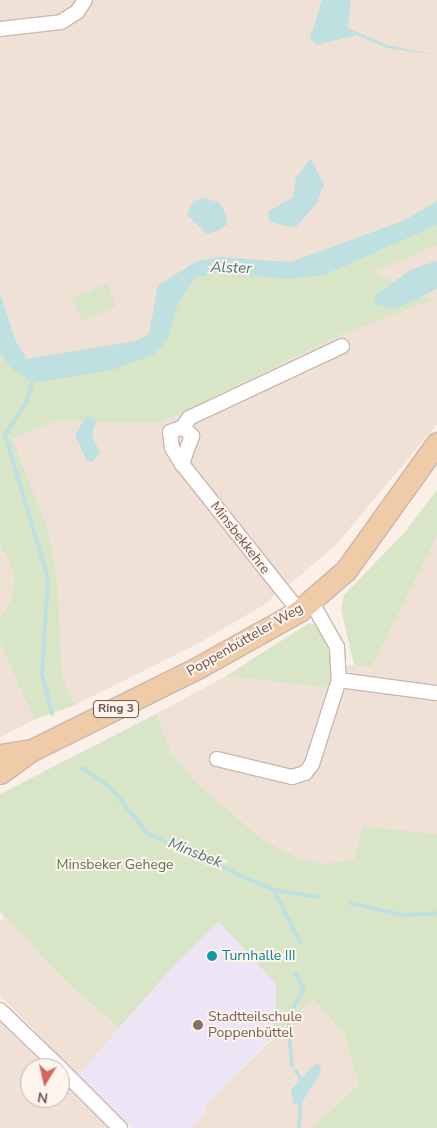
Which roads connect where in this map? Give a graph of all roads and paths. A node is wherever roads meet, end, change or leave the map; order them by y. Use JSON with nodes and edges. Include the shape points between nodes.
{"nodes":[{"id":1,"x":85,"y":0,"type":"edge"},
{"id":2,"x":0,"y":29,"type":"edge"},
{"id":3,"x":342,"y":346,"type":"dead end"},
{"id":4,"x":437,"y":443,"type":"edge"},
{"id":5,"x":437,"y":456,"type":"edge"},
{"id":6,"x":416,"y":476,"type":"junction"},
{"id":7,"x":305,"y":606,"type":"junction"},
{"id":8,"x":339,"y":680,"type":"junction"},
{"id":9,"x":437,"y":693,"type":"edge"},
{"id":10,"x":32,"y":750,"type":"junction"},
{"id":11,"x":0,"y":755,"type":"edge"},
{"id":12,"x":217,"y":759,"type":"dead end"},
{"id":13,"x":0,"y":773,"type":"edge"},
{"id":14,"x":0,"y":1010,"type":"edge"},
{"id":15,"x":50,"y":1058,"type":"edge"},
{"id":16,"x":70,"y":1078,"type":"edge"},
{"id":17,"x":120,"y":1128,"type":"edge"}],
"edges":[{"from":1,"to":2,"type":"street","via":[[77,12],[61,22]]},
{"from":3,"to":7,"type":"street","name":"Minsbekkehre","via":[[196,414],[183,427],[192,436],[182,464]]},
{"from":4,"to":6,"type":"main road","name":"Poppenbütteler Weg","number":"Ring 3"},
{"from":5,"to":6,"type":"main road","name":"Poppenbütteler Weg","number":"Ring 3"},
{"from":6,"to":7,"type":"main road","name":"Poppenbütteler Weg","number":"Ring 3","via":[[346,570]]},
{"from":7,"to":8,"type":"street","name":"Minsbekkehre","via":[[337,647]]},
{"from":7,"to":10,"type":"main road","name":"Poppenbütteler Weg","number":"Ring 3","via":[[199,667]]},
{"from":8,"to":9,"type":"street"},
{"from":8,"to":12,"type":"street","via":[[312,764],[305,773],[292,777]]},
{"from":10,"to":11,"type":"main road","name":"Poppenbütteler Weg","number":"Ring 3"},
{"from":10,"to":13,"type":"main road","name":"Poppenbütteler Weg","number":"Ring 3"},
{"from":14,"to":15,"type":"street"},
{"from":16,"to":17,"type":"street"}]}
